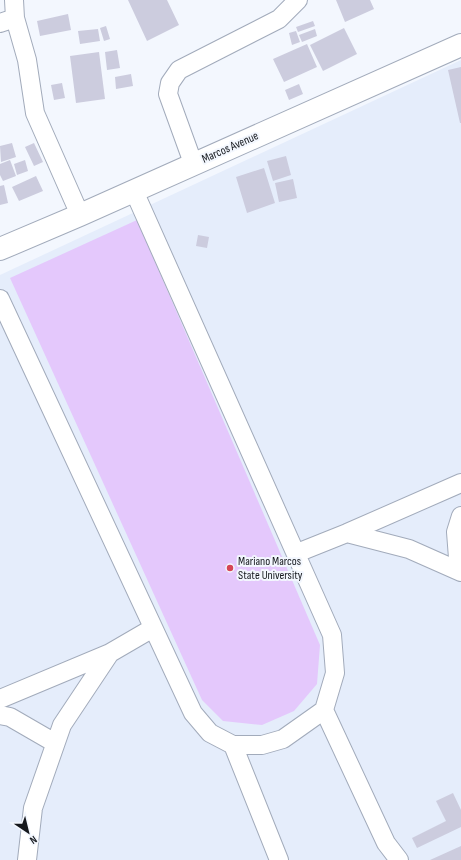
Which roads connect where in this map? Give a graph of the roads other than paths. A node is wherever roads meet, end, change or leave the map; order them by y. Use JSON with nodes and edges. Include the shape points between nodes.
{"nodes":[{"id":1,"x":14,"y":0,"type":"edge"},
{"id":2,"x":298,"y":0,"type":"edge"},
{"id":3,"x":8,"y":21,"type":"edge"},
{"id":4,"x":461,"y":45,"type":"edge"},
{"id":5,"x":193,"y":163,"type":"junction"},
{"id":6,"x":134,"y":191,"type":"junction"},
{"id":7,"x":80,"y":215,"type":"junction"},
{"id":8,"x":0,"y":249,"type":"edge"},
{"id":9,"x":0,"y":299,"type":"edge"},
{"id":10,"x":461,"y":483,"type":"edge"},
{"id":11,"x":461,"y":516,"type":"edge"},
{"id":12,"x":348,"y":533,"type":"junction"},
{"id":13,"x":297,"y":553,"type":"junction"},
{"id":14,"x":460,"y":572,"type":"edge"},
{"id":15,"x":153,"y":628,"type":"junction"},
{"id":16,"x":110,"y":653,"type":"junction"},
{"id":17,"x":0,"y":699,"type":"edge"},
{"id":18,"x":324,"y":710,"type":"junction"},
{"id":19,"x":0,"y":715,"type":"edge"},
{"id":20,"x":55,"y":743,"type":"junction"},
{"id":21,"x":233,"y":745,"type":"junction"},
{"id":22,"x":27,"y":860,"type":"edge"},
{"id":23,"x":279,"y":860,"type":"edge"},
{"id":24,"x":399,"y":860,"type":"edge"}],
"edges":[{"from":1,"to":3,"type":"street"},
{"from":2,"to":5,"type":"street","via":[[279,19],[179,70],[170,83],[170,99]]},
{"from":3,"to":7,"type":"street","via":[[23,43],[35,113]]},
{"from":4,"to":5,"type":"main road","name":"Marcos Avenue"},
{"from":5,"to":6,"type":"main road","name":"Marcos Avenue"},
{"from":6,"to":7,"type":"main road","name":"Marcos Avenue"},
{"from":6,"to":13,"type":"street"},
{"from":7,"to":8,"type":"main road","name":"Marcos Avenue"},
{"from":9,"to":15,"type":"street"},
{"from":10,"to":12,"type":"street"},
{"from":11,"to":14,"type":"street","via":[[456,532]]},
{"from":12,"to":13,"type":"street"},
{"from":12,"to":14,"type":"street","via":[[409,549]]},
{"from":13,"to":18,"type":"street","via":[[332,635],[335,673]]},
{"from":15,"to":16,"type":"street"},
{"from":15,"to":21,"type":"street","via":[[193,713],[210,733]]},
{"from":16,"to":17,"type":"street"},
{"from":16,"to":20,"type":"street","via":[[62,725]]},
{"from":18,"to":21,"type":"street","via":[[283,739],[262,745]]},
{"from":18,"to":24,"type":"street","via":[[386,843]]},
{"from":19,"to":20,"type":"street"},
{"from":20,"to":22,"type":"street","via":[[33,808]]},
{"from":21,"to":23,"type":"street"}]}
